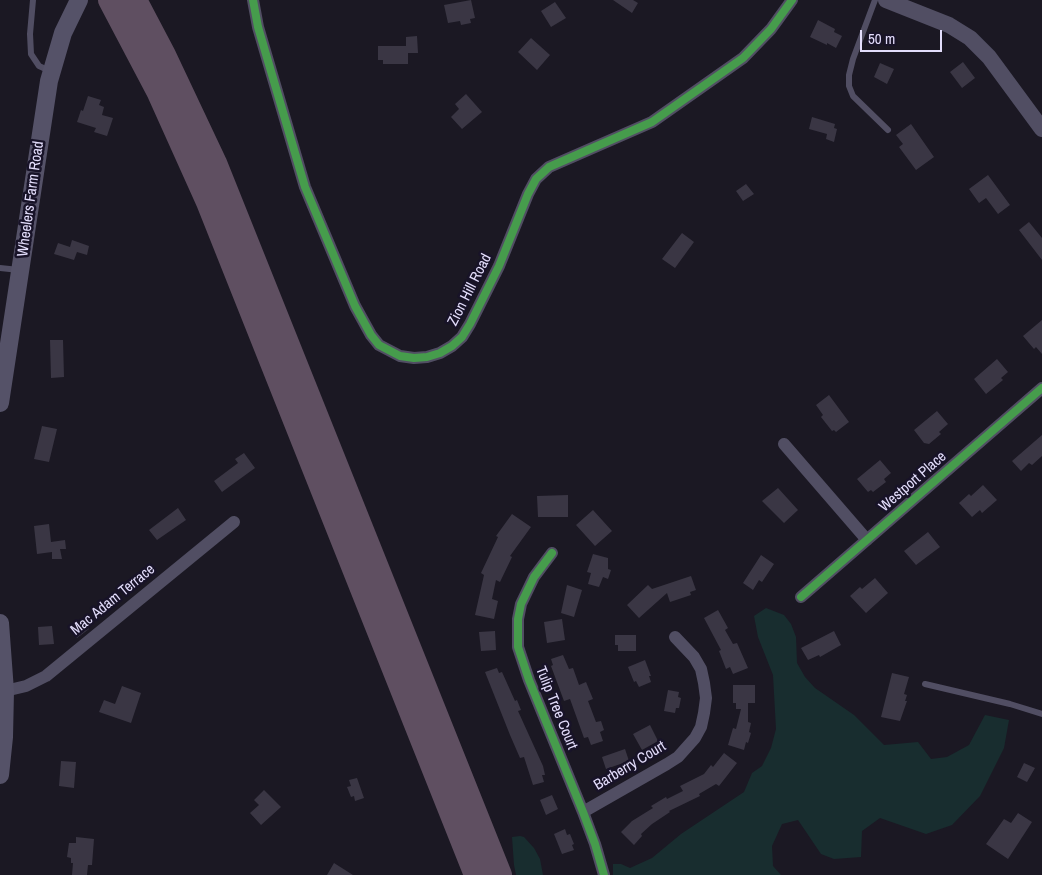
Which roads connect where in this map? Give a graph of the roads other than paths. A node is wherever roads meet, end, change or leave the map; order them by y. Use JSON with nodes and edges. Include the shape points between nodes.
{"nodes":[{"id":1,"x":33,"y":0,"type":"edge"},
{"id":2,"x":79,"y":0,"type":"edge"},
{"id":3,"x":110,"y":0,"type":"edge"},
{"id":4,"x":135,"y":0,"type":"edge"},
{"id":5,"x":253,"y":0,"type":"edge"},
{"id":6,"x":792,"y":0,"type":"edge"},
{"id":7,"x":875,"y":0,"type":"edge"},
{"id":8,"x":886,"y":0,"type":"edge"},
{"id":9,"x":51,"y":71,"type":"junction"},
{"id":10,"x":1042,"y":129,"type":"edge"},
{"id":11,"x":888,"y":130,"type":"dead end"},
{"id":12,"x":0,"y":268,"type":"edge"},
{"id":13,"x":21,"y":270,"type":"junction"},
{"id":14,"x":1042,"y":388,"type":"edge"},
{"id":15,"x":0,"y":403,"type":"edge"},
{"id":16,"x":784,"y":444,"type":"dead end"},
{"id":17,"x":234,"y":522,"type":"dead end"},
{"id":18,"x":867,"y":540,"type":"junction"},
{"id":19,"x":552,"y":553,"type":"dead end"},
{"id":20,"x":801,"y":597,"type":"dead end"},
{"id":21,"x":0,"y":623,"type":"edge"},
{"id":22,"x":674,"y":637,"type":"dead end"},
{"id":23,"x":925,"y":684,"type":"dead end"},
{"id":24,"x":5,"y":691,"type":"junction"},
{"id":25,"x":1042,"y":714,"type":"edge"},
{"id":26,"x":0,"y":775,"type":"edge"},
{"id":27,"x":583,"y":812,"type":"junction"},
{"id":28,"x":476,"y":875,"type":"edge"},
{"id":29,"x":500,"y":875,"type":"edge"},
{"id":30,"x":604,"y":875,"type":"edge"}],
"edges":[{"from":1,"to":9,"type":"lane","via":[[32,54],[39,66]]},
{"from":2,"to":9,"type":"main road","name":"Wheelers Farm Road","via":[[63,33]]},
{"from":3,"to":28,"type":"highway","via":[[159,93],[208,202]]},
{"from":4,"to":29,"type":"highway","via":[[215,163]]},
{"from":5,"to":6,"type":"street","name":"Zion Hill Road","via":[[305,187],[355,306],[379,345],[400,356],[414,358],[440,353],[462,337],[500,266],[528,194],[542,173],[652,122],[743,58],[771,29]]},
{"from":7,"to":11,"type":"lane","via":[[852,59],[849,86],[853,96]]},
{"from":8,"to":10,"type":"street","via":[[949,25],[970,38],[989,57]]},
{"from":9,"to":13,"type":"main road","name":"Wheelers Farm Road"},
{"from":12,"to":13,"type":"lane"},
{"from":13,"to":15,"type":"main road","name":"Wheelers Farm Road"},
{"from":14,"to":18,"type":"street","name":"Westport Place"},
{"from":16,"to":18,"type":"street"},
{"from":17,"to":24,"type":"street","name":"Mac Adam Terrace","via":[[46,676],[26,686]]},
{"from":18,"to":20,"type":"street","name":"Westport Place"},
{"from":19,"to":27,"type":"street","name":"Tulip Tree Court","via":[[534,577],[522,604],[518,619],[518,647]]},
{"from":21,"to":24,"type":"main road"},
{"from":22,"to":27,"type":"street","name":"Barberry Court","via":[[701,669],[706,698],[701,727],[678,757]]},
{"from":23,"to":25,"type":"lane"},
{"from":24,"to":26,"type":"main road"},
{"from":27,"to":30,"type":"street","name":"Tulip Tree Court"}]}
